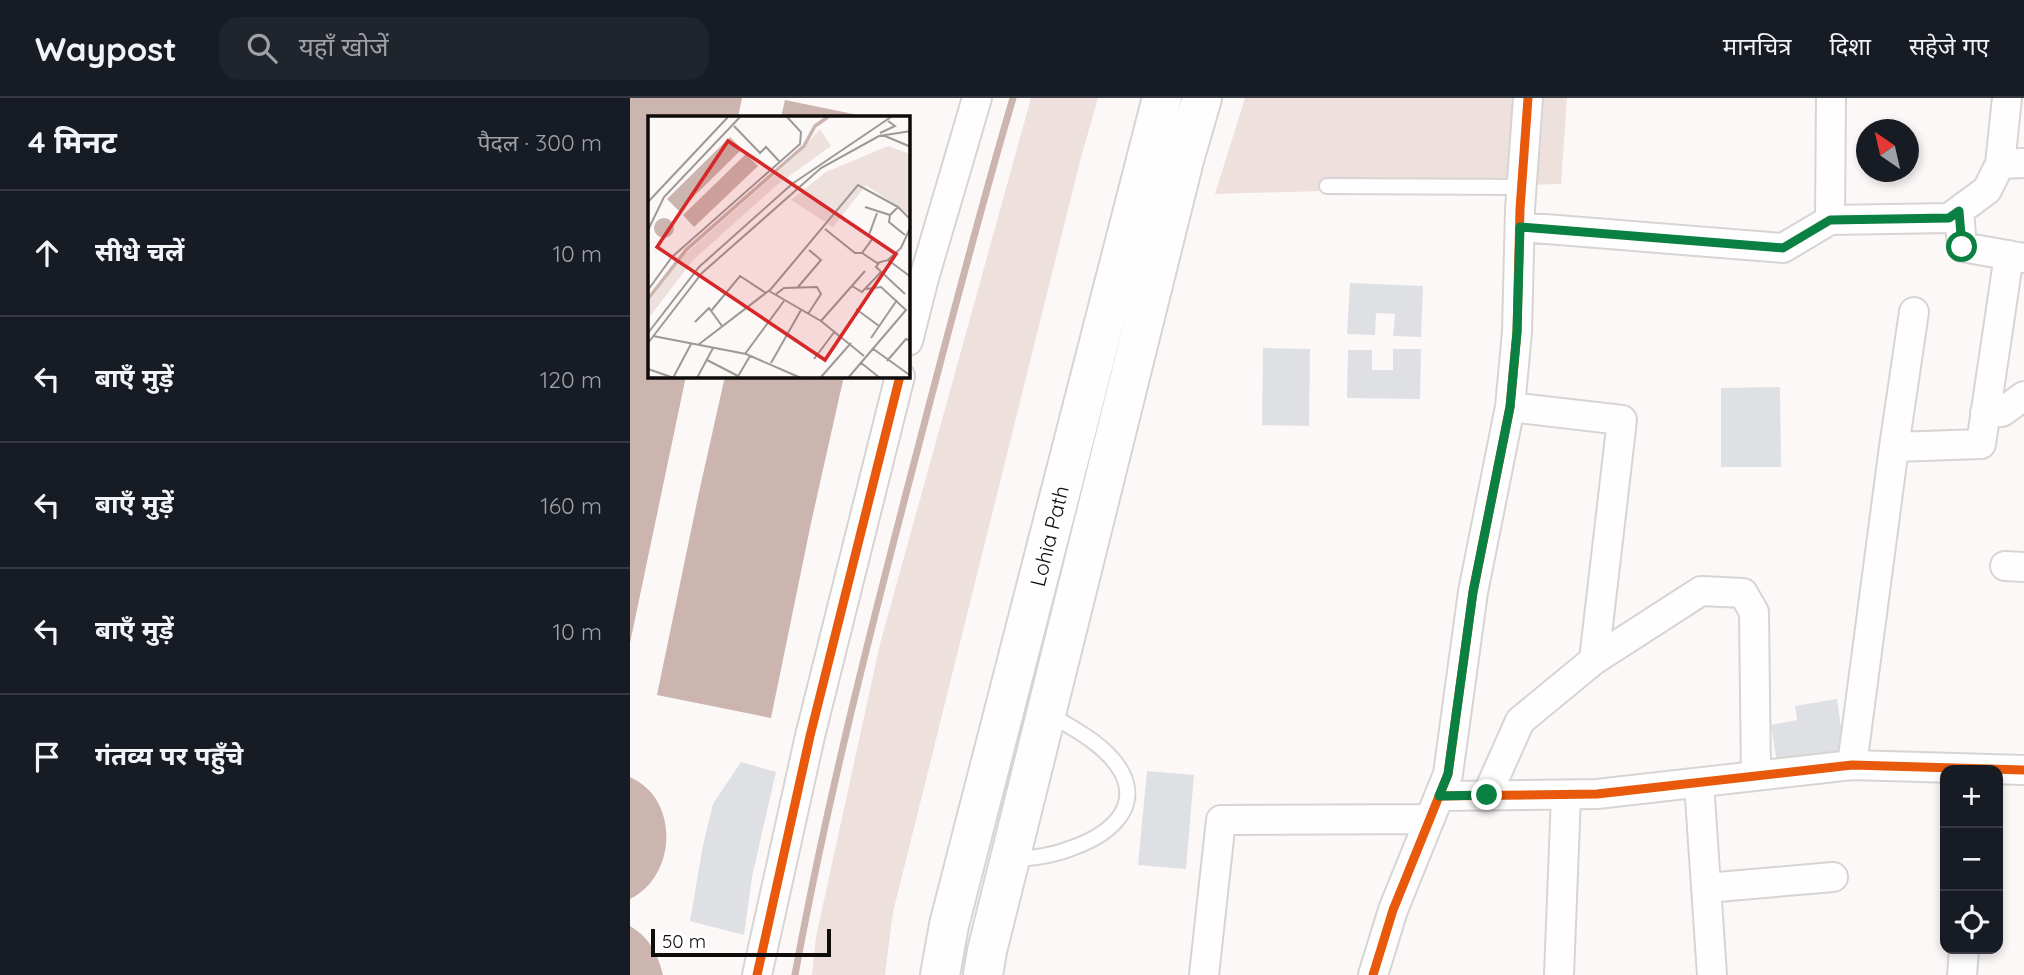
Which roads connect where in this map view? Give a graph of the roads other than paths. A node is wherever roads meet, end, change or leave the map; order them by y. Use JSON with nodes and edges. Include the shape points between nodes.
{"nodes":[{"id":1,"x":977,"y":98,"type":"edge"},
{"id":2,"x":1162,"y":98,"type":"edge"},
{"id":3,"x":1202,"y":98,"type":"edge"},
{"id":4,"x":1528,"y":98,"type":"edge"},
{"id":5,"x":1831,"y":98,"type":"edge"},
{"id":6,"x":2007,"y":98,"type":"edge"},
{"id":7,"x":2012,"y":163,"type":"edge"},
{"id":8,"x":1327,"y":186,"type":"dead end"},
{"id":9,"x":1522,"y":187,"type":"junction"},
{"id":10,"x":1959,"y":211,"type":"junction"},
{"id":11,"x":1830,"y":220,"type":"junction"},
{"id":12,"x":1520,"y":227,"type":"junction"},
{"id":13,"x":2017,"y":257,"type":"edge"},
{"id":14,"x":1914,"y":312,"type":"dead end"},
{"id":15,"x":910,"y":333,"type":"edge"},
{"id":16,"x":900,"y":378,"type":"edge"},
{"id":17,"x":2024,"y":396,"type":"edge"},
{"id":18,"x":1510,"y":407,"type":"junction"},
{"id":19,"x":1985,"y":413,"type":"junction"},
{"id":20,"x":1894,"y":447,"type":"junction"},
{"id":21,"x":1594,"y":660,"type":"junction"},
{"id":22,"x":1046,"y":712,"type":"junction"},
{"id":23,"x":1852,"y":765,"type":"junction"},
{"id":24,"x":1940,"y":768,"type":"edge"},
{"id":25,"x":2003,"y":770,"type":"edge"},
{"id":26,"x":2024,"y":770,"type":"edge"},
{"id":27,"x":1756,"y":776,"type":"junction"},
{"id":28,"x":1699,"y":783,"type":"junction"},
{"id":29,"x":1487,"y":795,"type":"junction"},
{"id":30,"x":1566,"y":795,"type":"junction"},
{"id":31,"x":1435,"y":807,"type":"junction"},
{"id":32,"x":1010,"y":860,"type":"junction"},
{"id":33,"x":1833,"y":877,"type":"dead end"},
{"id":34,"x":1706,"y":888,"type":"junction"},
{"id":35,"x":1964,"y":954,"type":"edge"},
{"id":36,"x":757,"y":975,"type":"edge"},
{"id":37,"x":940,"y":975,"type":"edge"},
{"id":38,"x":983,"y":975,"type":"edge"},
{"id":39,"x":1204,"y":975,"type":"edge"},
{"id":40,"x":1373,"y":975,"type":"edge"},
{"id":41,"x":1559,"y":975,"type":"edge"},
{"id":42,"x":1712,"y":975,"type":"edge"},
{"id":43,"x":1962,"y":975,"type":"edge"}],
"edges":[{"from":1,"to":15,"type":"street"},
{"from":2,"to":37,"type":"main road","name":"Lohia Path"},
{"from":3,"to":22,"type":"main road","name":"Lohia Path"},
{"from":4,"to":9,"type":"street"},
{"from":5,"to":11,"type":"street"},
{"from":6,"to":7,"type":"street"},
{"from":7,"to":10,"type":"street"},
{"from":8,"to":9,"type":"lane"},
{"from":9,"to":12,"type":"street"},
{"from":10,"to":11,"type":"street","via":[[1949,218]]},
{"from":10,"to":13,"type":"street","via":[[1962,247]]},
{"from":11,"to":12,"type":"street","via":[[1783,248]]},
{"from":12,"to":18,"type":"street"},
{"from":13,"to":19,"type":"street"},
{"from":14,"to":20,"type":"street"},
{"from":16,"to":36,"type":"street","via":[[810,736]]},
{"from":17,"to":19,"type":"street","via":[[2002,412]]},
{"from":18,"to":21,"type":"street","via":[[1622,420]]},
{"from":18,"to":31,"type":"street","via":[[1473,592],[1448,774]]},
{"from":19,"to":20,"type":"street","via":[[1980,444]]},
{"from":20,"to":23,"type":"street"},
{"from":21,"to":27,"type":"street","via":[[1701,591],[1743,593],[1754,612]]},
{"from":21,"to":29,"type":"street","via":[[1520,721]]},
{"from":22,"to":32,"type":"main road","name":"Lohia Path"},
{"from":22,"to":32,"type":"lane","via":[[1114,762],[1127,788],[1126,808],[1106,830],[1083,843],[1048,855]]},
{"from":23,"to":24,"type":"street"},
{"from":23,"to":27,"type":"street"},
{"from":25,"to":26,"type":"street"},
{"from":27,"to":28,"type":"street"},
{"from":28,"to":30,"type":"street"},
{"from":28,"to":34,"type":"street"},
{"from":29,"to":30,"type":"street"},
{"from":29,"to":31,"type":"street"},
{"from":30,"to":41,"type":"street"},
{"from":31,"to":39,"type":"street","via":[[1221,820]]},
{"from":31,"to":40,"type":"street","via":[[1393,910]]},
{"from":32,"to":38,"type":"main road","name":"Lohia Path"},
{"from":33,"to":34,"type":"street"},
{"from":34,"to":42,"type":"street"},
{"from":35,"to":43,"type":"street"}]}
